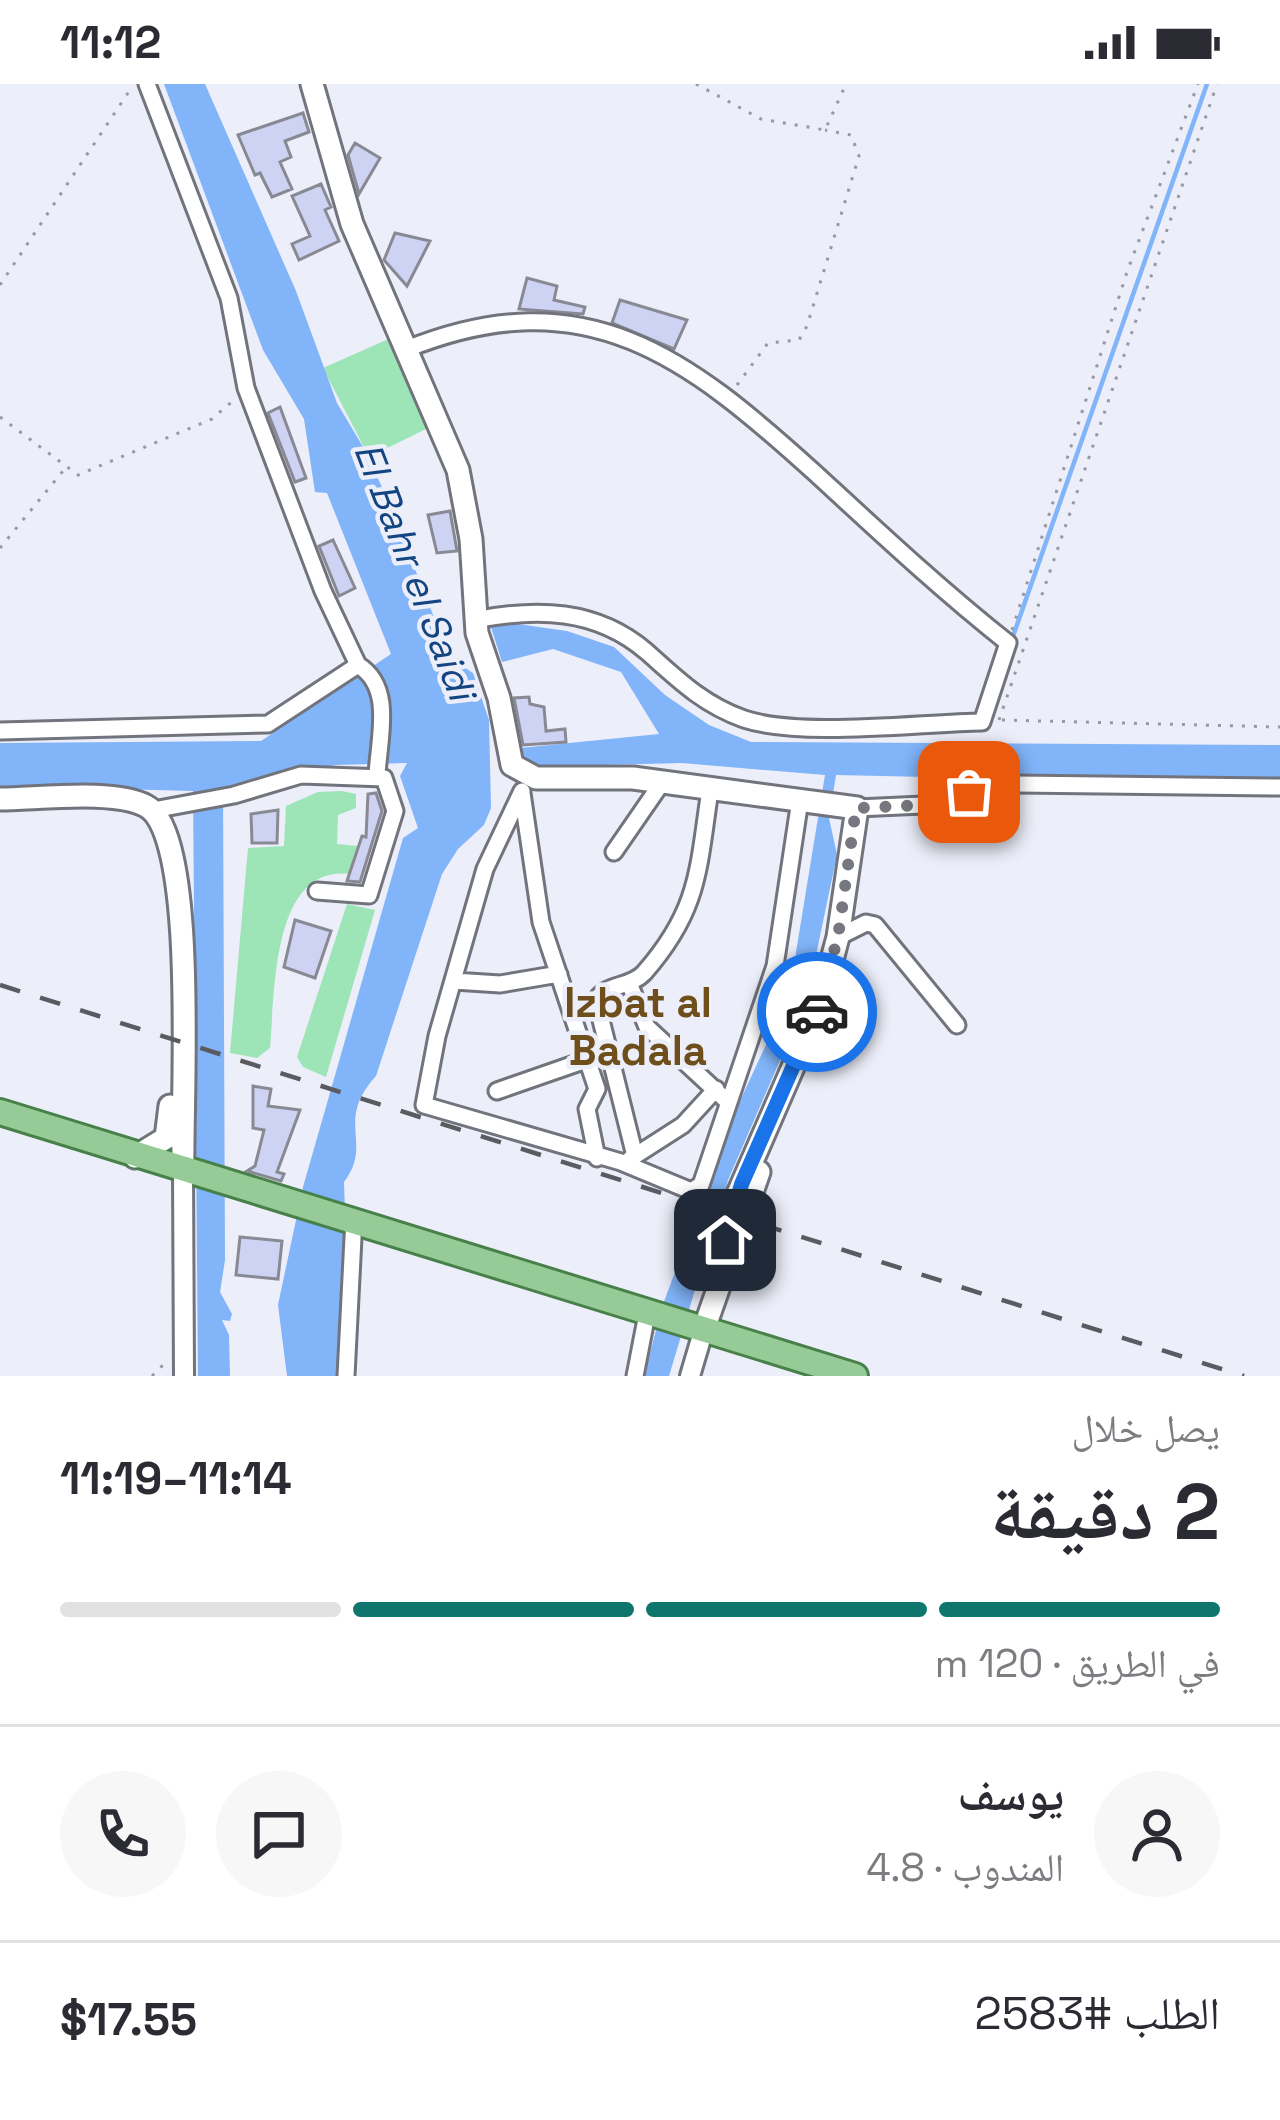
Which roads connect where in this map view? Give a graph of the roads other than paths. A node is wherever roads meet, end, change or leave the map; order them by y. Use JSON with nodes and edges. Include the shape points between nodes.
{"nodes":[{"id":1,"x":147,"y":84,"type":"edge"},
{"id":2,"x":312,"y":84,"type":"edge"},
{"id":3,"x":407,"y":349,"type":"junction"},
{"id":4,"x":476,"y":626,"type":"junction"},
{"id":5,"x":358,"y":664,"type":"junction"},
{"id":6,"x":0,"y":731,"type":"edge"},
{"id":7,"x":514,"y":765,"type":"junction"},
{"id":8,"x":377,"y":776,"type":"junction"},
{"id":9,"x":663,"y":781,"type":"junction"},
{"id":10,"x":1280,"y":787,"type":"edge"},
{"id":11,"x":710,"y":790,"type":"junction"},
{"id":12,"x":0,"y":799,"type":"edge"},
{"id":13,"x":814,"y":802,"type":"junction"},
{"id":14,"x":856,"y":808,"type":"junction"},
{"id":15,"x":153,"y":810,"type":"junction"},
{"id":16,"x":614,"y":852,"type":"dead end"},
{"id":17,"x":317,"y":892,"type":"dead end"},
{"id":18,"x":838,"y":937,"type":"junction"},
{"id":19,"x":559,"y":974,"type":"junction"},
{"id":20,"x":454,"y":981,"type":"junction"},
{"id":21,"x":629,"y":983,"type":"junction"},
{"id":22,"x":957,"y":1025,"type":"dead end"},
{"id":23,"x":586,"y":1060,"type":"junction"},
{"id":24,"x":716,"y":1089,"type":"junction"},
{"id":25,"x":497,"y":1091,"type":"dead end"},
{"id":26,"x":728,"y":1102,"type":"junction"},
{"id":27,"x":176,"y":1104,"type":"junction"},
{"id":28,"x":0,"y":1112,"type":"edge"},
{"id":29,"x":135,"y":1157,"type":"junction"},
{"id":30,"x":597,"y":1158,"type":"junction"},
{"id":31,"x":628,"y":1159,"type":"junction"},
{"id":32,"x":183,"y":1171,"type":"junction"},
{"id":33,"x":350,"y":1217,"type":"junction"},
{"id":34,"x":647,"y":1314,"type":"junction"},
{"id":35,"x":694,"y":1329,"type":"junction"},
{"id":36,"x":184,"y":1376,"type":"edge"},
{"id":37,"x":346,"y":1376,"type":"edge"},
{"id":38,"x":635,"y":1376,"type":"edge"},
{"id":39,"x":690,"y":1376,"type":"edge"},
{"id":40,"x":855,"y":1376,"type":"edge"}],
"edges":[{"from":1,"to":5,"type":"street","via":[[229,298],[245,388]]},
{"from":2,"to":3,"type":"main road","via":[[352,224]]},
{"from":3,"to":4,"type":"main road","via":[[458,470]]},
{"from":3,"to":4,"type":"street","via":[[494,324],[580,328],[660,350],[729,397],[1008,643],[991,721],[750,721],[697,696],[643,649],[593,621],[532,611]]},
{"from":4,"to":7,"type":"main road"},
{"from":5,"to":6,"type":"street","via":[[268,724]]},
{"from":5,"to":8,"type":"street","via":[[381,689]]},
{"from":7,"to":9,"type":"main road","via":[[536,778]]},
{"from":7,"to":19,"type":"street","via":[[541,922]]},
{"from":7,"to":20,"type":"street"},
{"from":8,"to":15,"type":"street","via":[[301,775]]},
{"from":8,"to":17,"type":"street","via":[[389,784],[395,811],[372,890],[362,898]]},
{"from":9,"to":11,"type":"main road"},
{"from":9,"to":16,"type":"street"},
{"from":10,"to":14,"type":"street","via":[[1011,784],[923,805]]},
{"from":11,"to":13,"type":"main road"},
{"from":11,"to":21,"type":"street","via":[[687,914]]},
{"from":12,"to":15,"type":"main road","via":[[129,799]]},
{"from":13,"to":14,"type":"main road"},
{"from":13,"to":26,"type":"street","via":[[775,966]]},
{"from":14,"to":18,"type":"main road"},
{"from":15,"to":27,"type":"main road","via":[[169,833],[173,860]]},
{"from":18,"to":22,"type":"street","via":[[874,925]]},
{"from":18,"to":35,"type":"main road","via":[[820,1005],[730,1212],[728,1248]]},
{"from":19,"to":20,"type":"street","via":[[500,984]]},
{"from":19,"to":23,"type":"street"},
{"from":20,"to":30,"type":"street","via":[[424,1105]]},
{"from":21,"to":24,"type":"street","via":[[647,1027]]},
{"from":21,"to":31,"type":"street","via":[[604,990],[596,1003]]},
{"from":23,"to":25,"type":"street"},
{"from":23,"to":30,"type":"street","via":[[598,1094],[587,1109]]},
{"from":24,"to":26,"type":"street"},
{"from":24,"to":31,"type":"street","via":[[694,1115]]},
{"from":26,"to":31,"type":"street","via":[[695,1190]]},
{"from":27,"to":29,"type":"main road","via":[[166,1138]]},
{"from":27,"to":32,"type":"main road"},
{"from":28,"to":29,"type":"main road"},
{"from":29,"to":32,"type":"main road"},
{"from":30,"to":31,"type":"street"},
{"from":32,"to":33,"type":"main road"},
{"from":32,"to":36,"type":"street"},
{"from":33,"to":34,"type":"main road"},
{"from":33,"to":37,"type":"street"},
{"from":34,"to":35,"type":"main road"},
{"from":34,"to":38,"type":"street"},
{"from":35,"to":39,"type":"street"},
{"from":35,"to":40,"type":"main road"}]}
